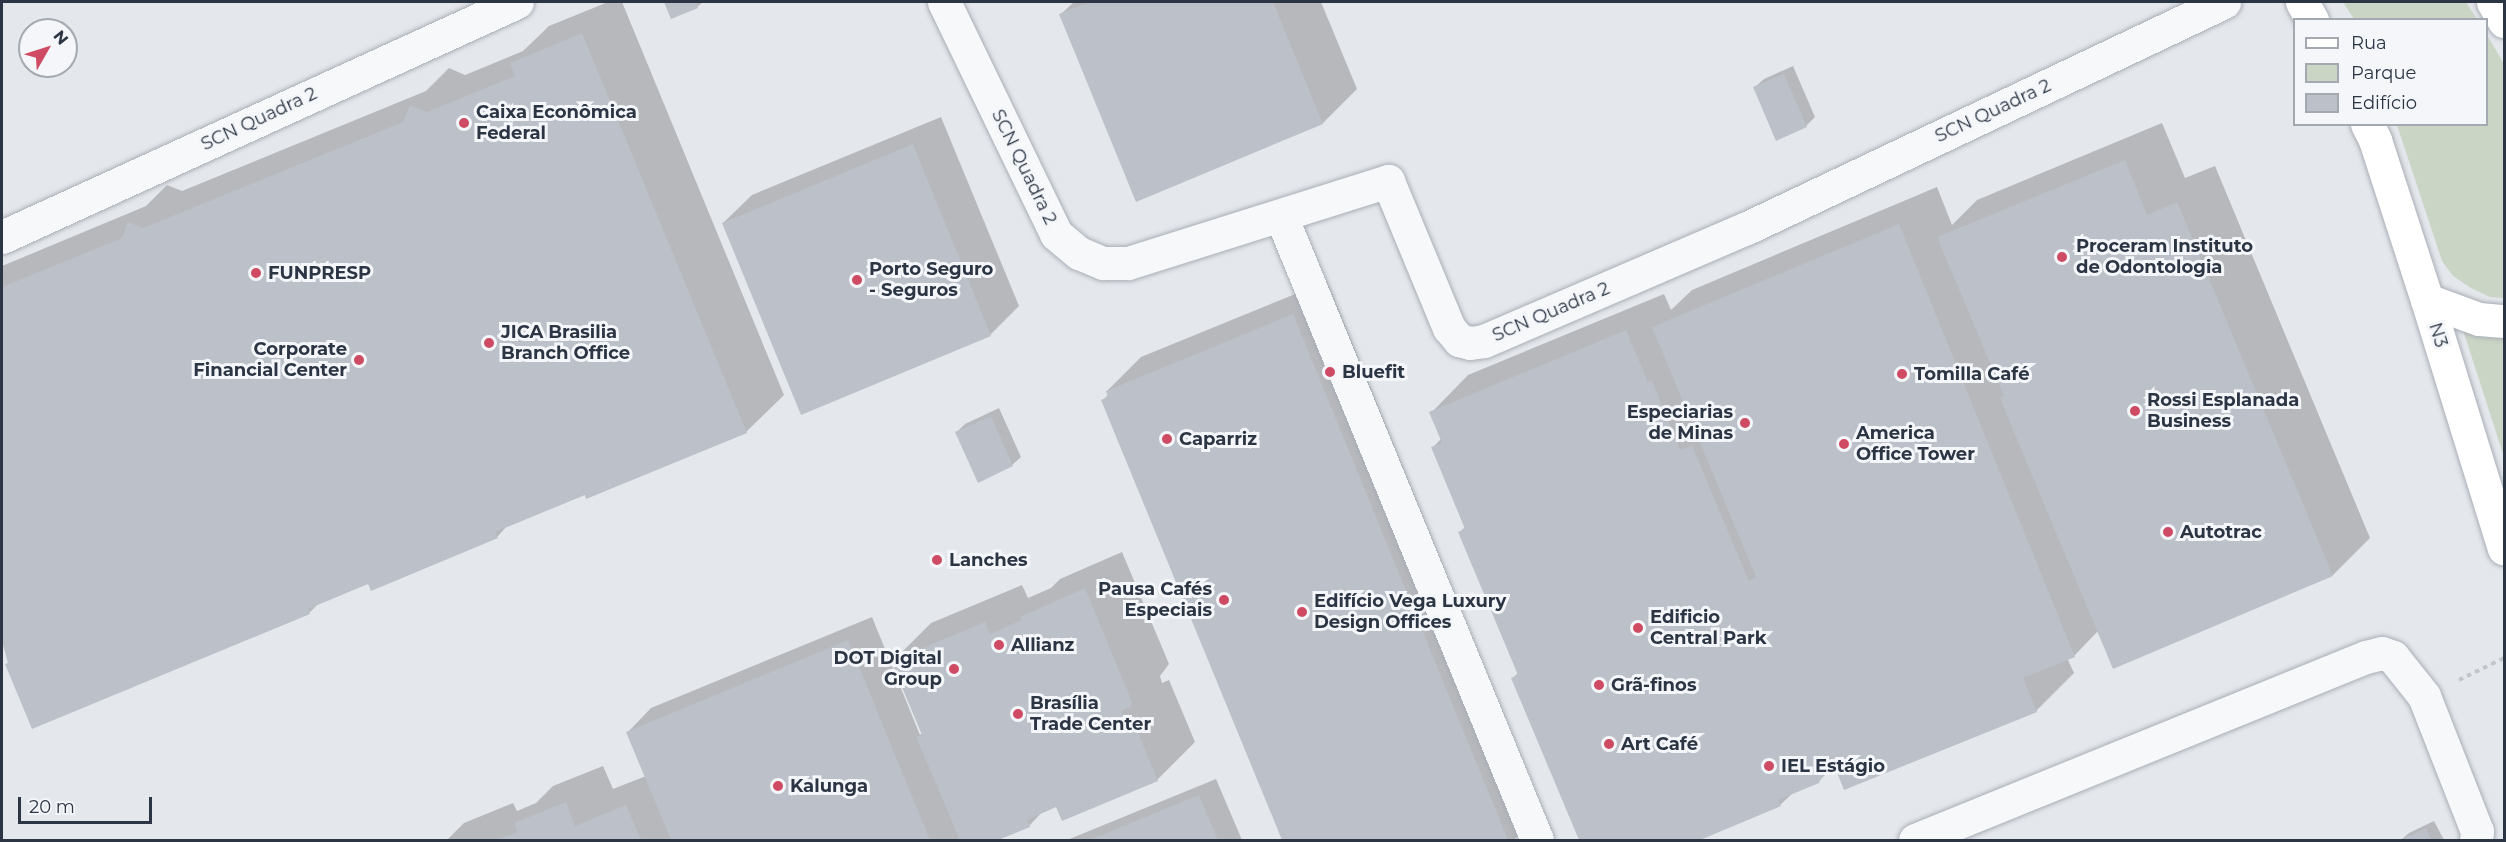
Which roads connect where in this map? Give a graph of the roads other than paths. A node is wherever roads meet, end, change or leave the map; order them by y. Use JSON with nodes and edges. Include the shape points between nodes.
{"nodes":[{"id":1,"x":517,"y":2,"type":"edge"},
{"id":2,"x":944,"y":2,"type":"edge"},
{"id":3,"x":2224,"y":2,"type":"edge"},
{"id":4,"x":2302,"y":2,"type":"edge"},
{"id":5,"x":2493,"y":2,"type":"edge"},
{"id":6,"x":2311,"y":18,"type":"edge"},
{"id":7,"x":2505,"y":21,"type":"edge"},
{"id":8,"x":2368,"y":126,"type":"edge"},
{"id":9,"x":1281,"y":216,"type":"junction"},
{"id":10,"x":2,"y":237,"type":"edge"},
{"id":11,"x":2427,"y":300,"type":"junction"},
{"id":12,"x":2505,"y":321,"type":"edge"},
{"id":13,"x":2505,"y":548,"type":"edge"},
{"id":14,"x":1537,"y":840,"type":"edge"},
{"id":15,"x":1915,"y":840,"type":"edge"},
{"id":16,"x":2476,"y":840,"type":"edge"}],
"edges":[{"from":1,"to":10,"type":"street","name":"SCN Quadra 2"},
{"from":2,"to":9,"type":"street","name":"SCN Quadra 2","via":[[1056,234],[1079,253],[1103,263],[1128,263]]},
{"from":3,"to":9,"type":"street","name":"SCN Quadra 2","via":[[1747,228],[1484,341],[1459,340],[1449,328],[1388,181]]},
{"from":4,"to":6,"type":"main road"},
{"from":5,"to":7,"type":"main road"},
{"from":8,"to":11,"type":"main road","name":"N3"},
{"from":9,"to":14,"type":"street"},
{"from":11,"to":12,"type":"main road","via":[[2479,319]]},
{"from":11,"to":13,"type":"main road","name":"N3"},
{"from":15,"to":16,"type":"street","via":[[2382,653],[2393,657],[2424,696],[2477,831]]}]}
